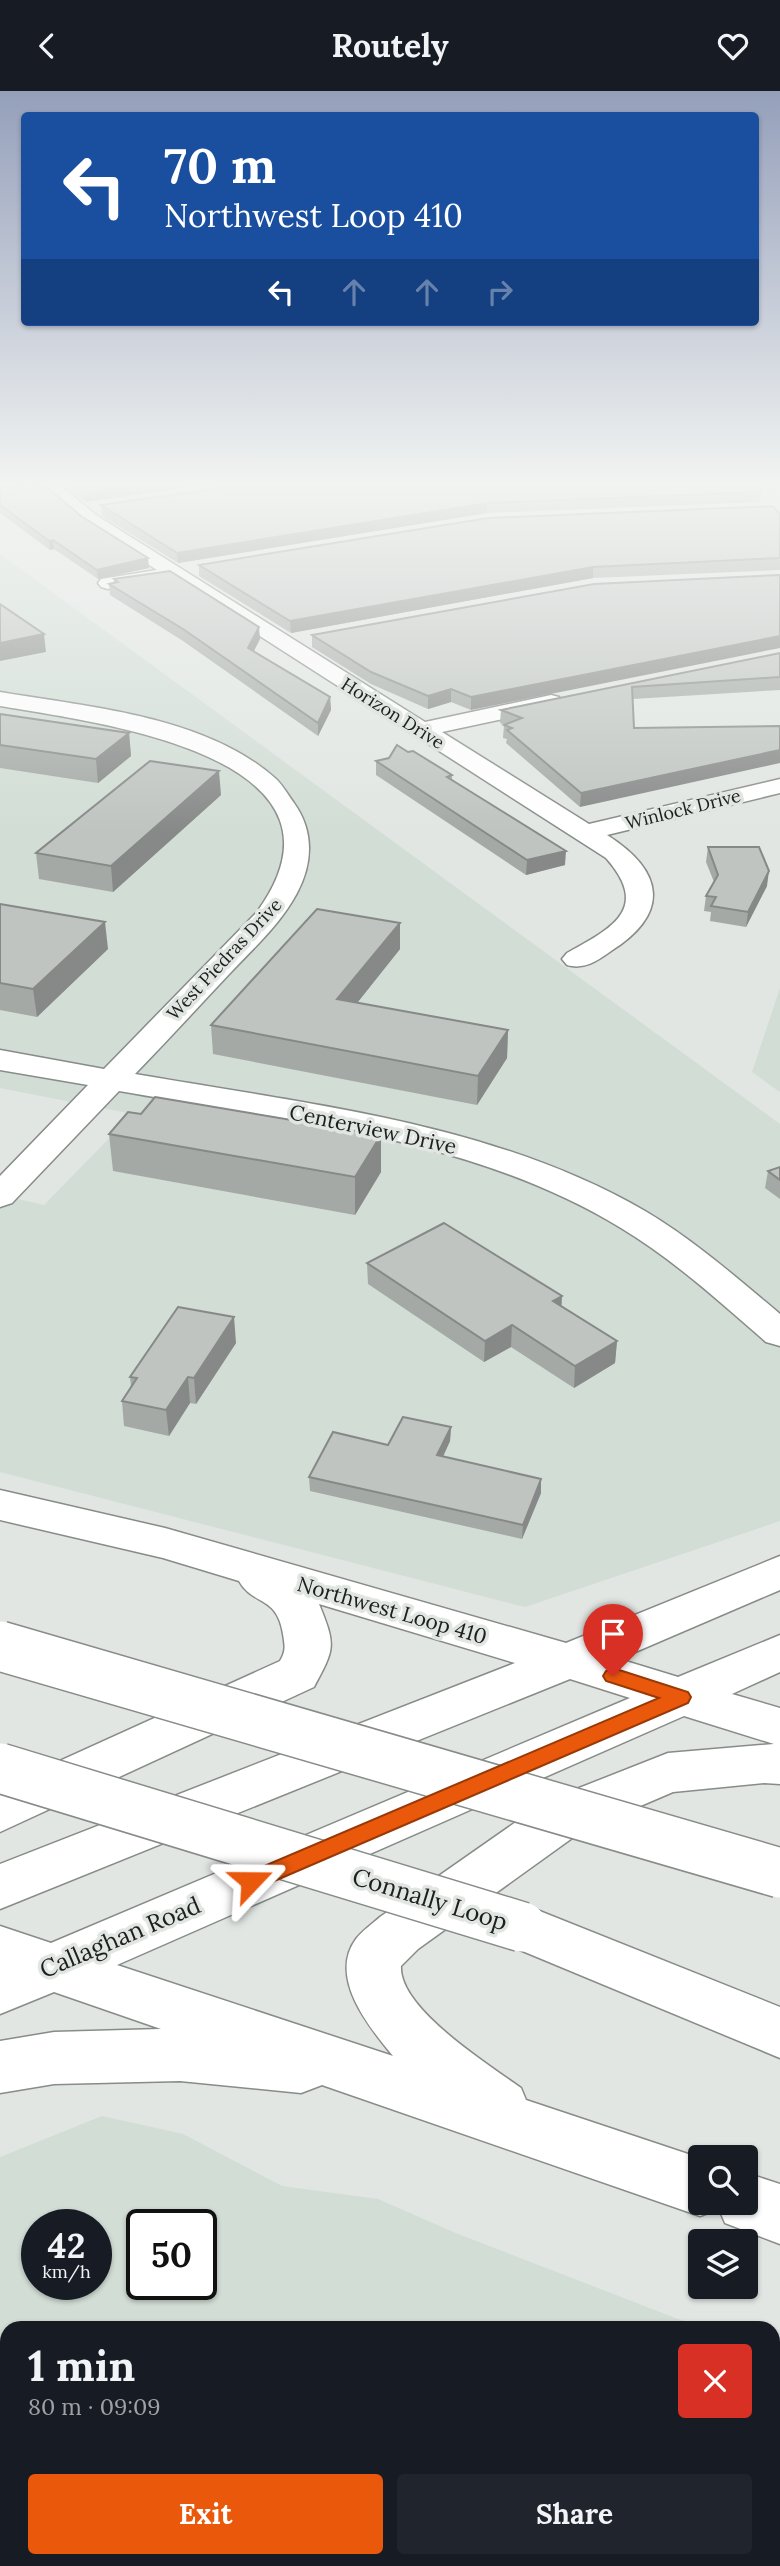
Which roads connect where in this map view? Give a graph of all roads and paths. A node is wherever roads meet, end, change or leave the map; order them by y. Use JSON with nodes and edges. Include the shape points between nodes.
{"nodes":[{"id":1,"x":222,"y":602,"type":"edge"},
{"id":2,"x":310,"y":639,"type":"dead end"},
{"id":3,"x":284,"y":643,"type":"junction"},
{"id":4,"x":577,"y":697,"type":"edge"},
{"id":5,"x":0,"y":699,"type":"edge"},
{"id":6,"x":419,"y":730,"type":"junction"},
{"id":7,"x":780,"y":786,"type":"edge"},
{"id":8,"x":585,"y":833,"type":"junction"},
{"id":9,"x":577,"y":959,"type":"dead end"},
{"id":10,"x":0,"y":1060,"type":"edge"},
{"id":11,"x":111,"y":1080,"type":"junction"},
{"id":12,"x":0,"y":1196,"type":"edge"},
{"id":13,"x":780,"y":1334,"type":"edge"},
{"id":14,"x":0,"y":1505,"type":"edge"},
{"id":15,"x":165,"y":1543,"type":"junction"},
{"id":16,"x":780,"y":1572,"type":"edge"},
{"id":17,"x":0,"y":1646,"type":"edge"},
{"id":18,"x":780,"y":1652,"type":"edge"},
{"id":19,"x":568,"y":1661,"type":"junction"},
{"id":20,"x":681,"y":1697,"type":"junction"},
{"id":21,"x":780,"y":1727,"type":"edge"},
{"id":22,"x":780,"y":1765,"type":"edge"},
{"id":23,"x":0,"y":1768,"type":"edge"},
{"id":24,"x":0,"y":1811,"type":"edge"},
{"id":25,"x":780,"y":1873,"type":"edge"},
{"id":26,"x":0,"y":1887,"type":"edge"},
{"id":27,"x":522,"y":1927,"type":"junction"},
{"id":28,"x":25,"y":1958,"type":"edge"},
{"id":29,"x":0,"y":1990,"type":"edge"},
{"id":30,"x":780,"y":2003,"type":"edge"},
{"id":31,"x":780,"y":2033,"type":"edge"},
{"id":32,"x":0,"y":2067,"type":"edge"},
{"id":33,"x":372,"y":2075,"type":"junction"},
{"id":34,"x":532,"y":2131,"type":"junction"},
{"id":35,"x":688,"y":2183,"type":"edge"},
{"id":36,"x":758,"y":2206,"type":"edge"},
{"id":37,"x":780,"y":2214,"type":"edge"}],
"edges":[{"from":1,"to":3,"type":"main road","name":"Horizon Drive"},
{"from":2,"to":3,"type":"main road"},
{"from":3,"to":6,"type":"main road","name":"Horizon Drive"},
{"from":4,"to":6,"type":"main road"},
{"from":5,"to":11,"type":"main road","name":"West Piedras Drive","via":[[129,721],[197,743],[259,776],[292,820],[297,858],[282,898]]},
{"from":6,"to":8,"type":"main road","name":"Horizon Drive"},
{"from":7,"to":8,"type":"main road","name":"Winlock Drive"},
{"from":8,"to":9,"type":"main road","name":"Horizon Drive","via":[[630,866],[640,883],[642,901],[628,926]]},
{"from":10,"to":11,"type":"main road","name":"Centerview Drive"},
{"from":11,"to":12,"type":"main road","name":"West Piedras Drive"},
{"from":11,"to":13,"type":"main road","name":"Centerview Drive","via":[[383,1126],[545,1175],[612,1207],[671,1244]]},
{"from":14,"to":15,"type":"main road","name":"Northwest Loop 410"},
{"from":15,"to":19,"type":"main road","name":"Northwest Loop 410"},
{"from":15,"to":24,"type":"main road","via":[[276,1585],[295,1601],[309,1651],[297,1674]]},
{"from":16,"to":19,"type":"main road"},
{"from":17,"to":25,"type":"main road","bridge":true},
{"from":18,"to":20,"type":"main road","name":"Callaghan Road"},
{"from":19,"to":20,"type":"main road","name":"Northwest Loop 410"},
{"from":19,"to":26,"type":"main road"},
{"from":20,"to":21,"type":"main road","name":"Northwest Loop 410"},
{"from":20,"to":28,"type":"main road","name":"Callaghan Road"},
{"from":22,"to":34,"type":"main road","via":[[668,1773],[564,1816],[399,1933],[375,1957],[373,1978],[394,2016],[422,2049]]},
{"from":23,"to":27,"type":"main road","name":"Connally Loop","bridge":true},
{"from":27,"to":30,"type":"main road","name":"Connally Loop"},
{"from":27,"to":31,"type":"main road"},
{"from":28,"to":29,"type":"main road","name":"Callaghan Road"},
{"from":28,"to":33,"type":"main road"},
{"from":32,"to":33,"type":"main road","via":[[54,2059],[180,2055]]},
{"from":33,"to":34,"type":"main road"},
{"from":34,"to":35,"type":"main road"},
{"from":36,"to":37,"type":"main road"}]}
